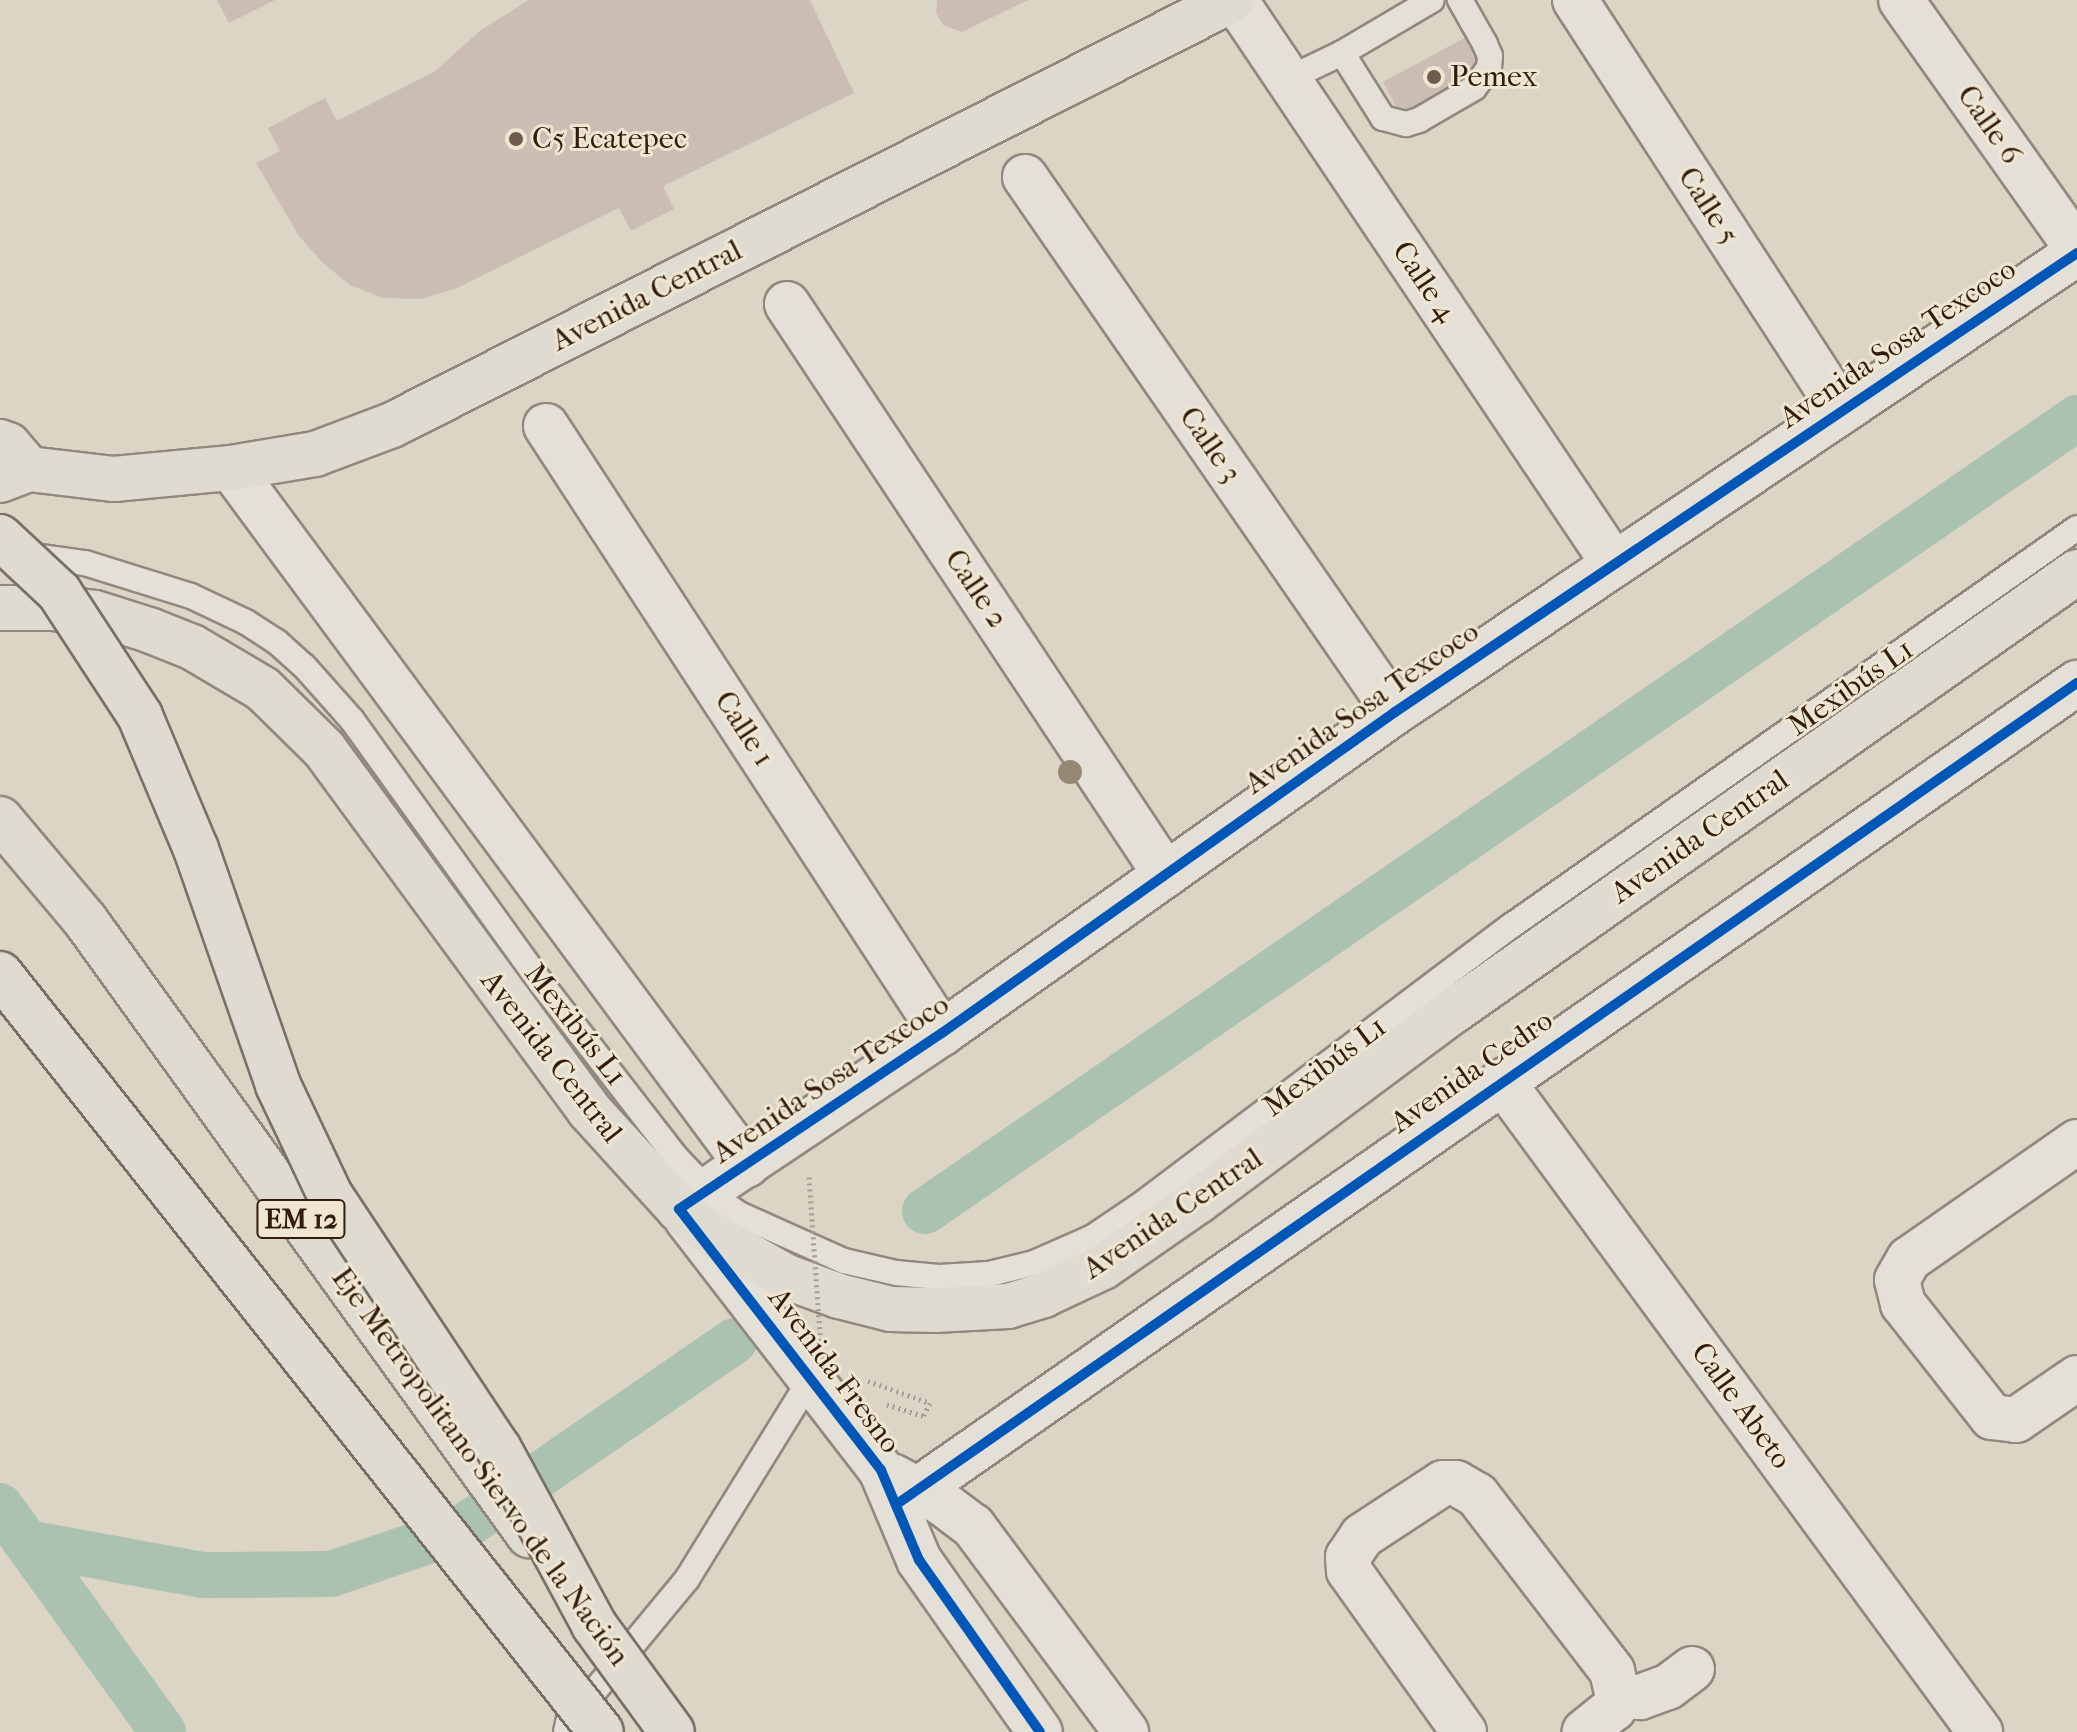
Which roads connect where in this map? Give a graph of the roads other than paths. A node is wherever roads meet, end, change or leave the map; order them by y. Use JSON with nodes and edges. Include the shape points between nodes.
{"nodes":[{"id":1,"x":1233,"y":0,"type":"edge"},
{"id":2,"x":1432,"y":0,"type":"edge"},
{"id":3,"x":1460,"y":0,"type":"edge"},
{"id":4,"x":1575,"y":0,"type":"edge"},
{"id":5,"x":1901,"y":0,"type":"edge"},
{"id":6,"x":1342,"y":53,"type":"junction"},
{"id":7,"x":1288,"y":79,"type":"junction"},
{"id":8,"x":1025,"y":177,"type":"dead end"},
{"id":9,"x":2077,"y":251,"type":"edge"},
{"id":10,"x":787,"y":304,"type":"dead end"},
{"id":11,"x":1842,"y":411,"type":"junction"},
{"id":12,"x":546,"y":426,"type":"dead end"},
{"id":13,"x":10,"y":464,"type":"edge"},
{"id":14,"x":231,"y":468,"type":"junction"},
{"id":15,"x":2077,"y":528,"type":"edge"},
{"id":16,"x":0,"y":537,"type":"edge"},
{"id":17,"x":0,"y":552,"type":"edge"},
{"id":18,"x":1614,"y":564,"type":"junction"},
{"id":19,"x":2077,"y":572,"type":"edge"},
{"id":20,"x":0,"y":608,"type":"edge"},
{"id":21,"x":2077,"y":683,"type":"edge"},
{"id":22,"x":1395,"y":712,"type":"junction"},
{"id":23,"x":0,"y":819,"type":"edge"},
{"id":24,"x":1166,"y":875,"type":"junction"},
{"id":25,"x":0,"y":974,"type":"edge"},
{"id":26,"x":942,"y":1033,"type":"junction"},
{"id":27,"x":1502,"y":1081,"type":"junction"},
{"id":28,"x":2077,"y":1142,"type":"edge"},
{"id":29,"x":747,"y":1165,"type":"junction"},
{"id":30,"x":694,"y":1200,"type":"junction"},
{"id":31,"x":817,"y":1371,"type":"junction"},
{"id":32,"x":2077,"y":1378,"type":"edge"},
{"id":33,"x":898,"y":1488,"type":"junction"},
{"id":34,"x":594,"y":1625,"type":"junction"},
{"id":35,"x":1692,"y":1669,"type":"dead end"},
{"id":36,"x":1618,"y":1696,"type":"junction"},
{"id":37,"x":566,"y":1732,"type":"edge"},
{"id":38,"x":601,"y":1732,"type":"edge"},
{"id":39,"x":672,"y":1732,"type":"edge"},
{"id":40,"x":1040,"y":1732,"type":"edge"},
{"id":41,"x":1126,"y":1732,"type":"edge"},
{"id":42,"x":1464,"y":1732,"type":"edge"},
{"id":43,"x":1584,"y":1732,"type":"edge"},
{"id":44,"x":1980,"y":1732,"type":"edge"}],
"edges":[{"from":1,"to":7,"type":"street","name":"Calle 4"},
{"from":1,"to":14,"type":"highway","name":"Avenida Central","via":[[392,425],[315,454]]},
{"from":2,"to":6,"type":"lane"},
{"from":3,"to":6,"type":"lane","via":[[1485,44],[1489,68],[1474,88],[1419,120],[1406,124],[1383,118]]},
{"from":4,"to":11,"type":"street","name":"Calle 5"},
{"from":5,"to":9,"type":"street","name":"Calle 6"},
{"from":6,"to":7,"type":"lane"},
{"from":7,"to":18,"type":"street","name":"Calle 4"},
{"from":8,"to":22,"type":"street","name":"Calle 3"},
{"from":9,"to":11,"type":"street","name":"Avenida Sosa Texcoco"},
{"from":10,"to":24,"type":"street","name":"Calle 2"},
{"from":11,"to":18,"type":"street","name":"Avenida Sosa Texcoco"},
{"from":12,"to":26,"type":"street","name":"Calle 1"},
{"from":13,"to":14,"type":"highway","name":"Avenida Central","via":[[114,479]]},
{"from":14,"to":29,"type":"street"},
{"from":15,"to":30,"type":"lane","name":"Mexibús L1","via":[[1511,926],[1093,1237],[1034,1263],[989,1274],[939,1277],[896,1273],[814,1250],[741,1215]]},
{"from":16,"to":34,"type":"highway","bridge":true,"via":[[59,592],[140,716],[196,849],[278,1085],[330,1195],[499,1449]]},
{"from":17,"to":30,"type":"lane","name":"Mexibús L1","via":[[85,563],[191,596],[246,622],[304,666],[352,720],[541,983],[675,1156]]},
{"from":18,"to":22,"type":"street","name":"Avenida Sosa Texcoco"},
{"from":19,"to":30,"type":"highway","name":"Avenida Central","via":[[1452,1012],[1198,1201],[1103,1267],[1043,1295],[1008,1306],[891,1309],[839,1296],[787,1277],[710,1234]]},
{"from":20,"to":30,"type":"highway","name":"Avenida Central","via":[[95,613],[192,647],[263,689],[324,749],[589,1110]]},
{"from":21,"to":27,"type":"street","name":"Avenida Cedro"},
{"from":22,"to":24,"type":"street","name":"Avenida Sosa Texcoco"},
{"from":23,"to":34,"type":"highway","name":"Eje Metropolitano Siervo de la Nación","number":"EM 12","bridge":true,"via":[[85,920]]},
{"from":24,"to":26,"type":"street","name":"Avenida Sosa Texcoco"},
{"from":25,"to":38,"type":"highway","name":"Eje Metropolitano Siervo de la Nación","number":"EM 12","bridge":true},
{"from":26,"to":29,"type":"street","name":"Avenida Sosa Texcoco"},
{"from":27,"to":33,"type":"street","name":"Avenida Cedro"},
{"from":27,"to":44,"type":"street","name":"Calle Abeto"},
{"from":28,"to":32,"type":"street","via":[[1909,1259],[1897,1280],[1903,1304],[1992,1417],[2003,1421],[2027,1415]]},
{"from":29,"to":30,"type":"street","name":"Avenida Sosa Texcoco"},
{"from":30,"to":31,"type":"street","name":"Avenida Fresno"},
{"from":31,"to":33,"type":"street","name":"Avenida Fresno"},
{"from":31,"to":37,"type":"lane","via":[[687,1579],[568,1723]]},
{"from":33,"to":40,"type":"street","name":"Avenida Fresno","via":[[901,1523],[919,1560]]},
{"from":33,"to":41,"type":"street","name":"Avenida Fresno","via":[[942,1503],[973,1526]]},
{"from":34,"to":39,"type":"highway","name":"Eje Metropolitano Siervo de la Nación","number":"EM 12","bridge":true},
{"from":35,"to":36,"type":"street","via":[[1668,1687],[1640,1697]]},
{"from":36,"to":42,"type":"street","via":[[1612,1671],[1477,1495],[1456,1483],[1443,1483],[1362,1536],[1348,1557],[1349,1571]]},
{"from":36,"to":43,"type":"street","via":[[1605,1718]]}]}
